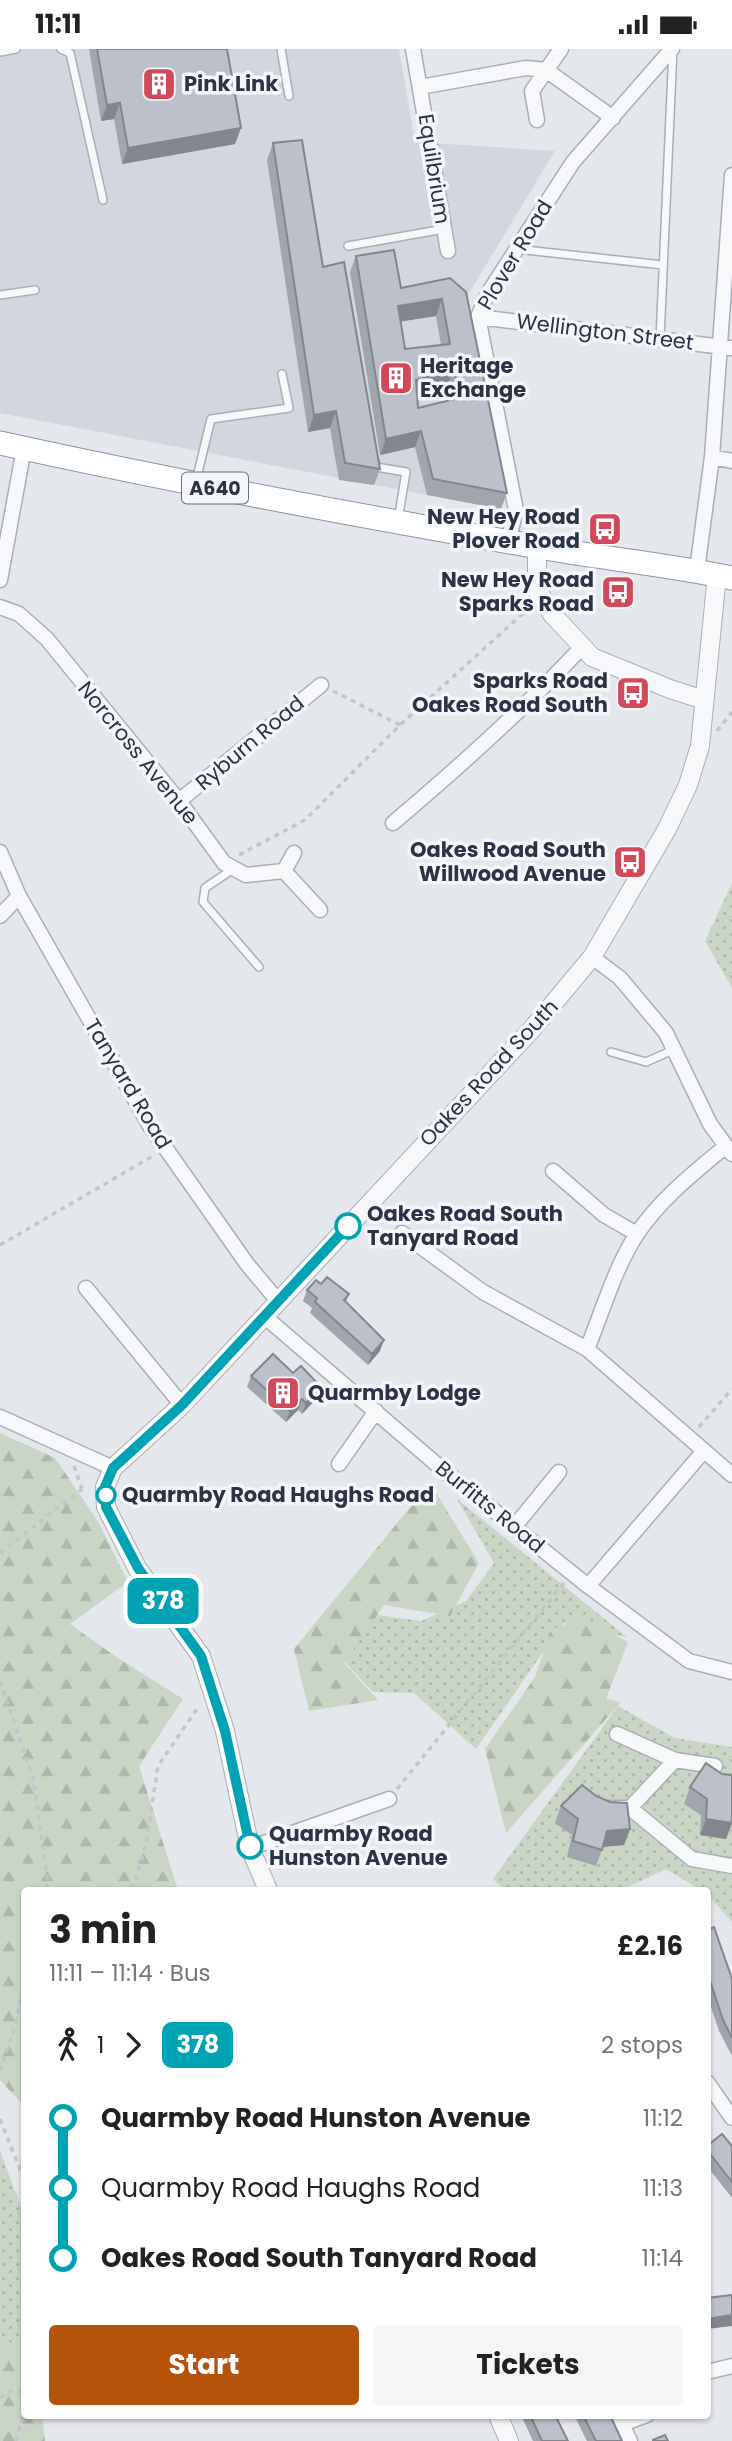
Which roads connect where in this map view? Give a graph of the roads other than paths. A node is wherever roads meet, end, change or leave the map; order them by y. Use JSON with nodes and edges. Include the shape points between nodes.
{"nodes":[{"id":1,"x":16,"y":49,"type":"edge"},
{"id":2,"x":61,"y":49,"type":"edge"},
{"id":3,"x":281,"y":49,"type":"edge"},
{"id":4,"x":413,"y":49,"type":"edge"},
{"id":5,"x":561,"y":49,"type":"edge"},
{"id":6,"x":673,"y":49,"type":"edge"},
{"id":7,"x":0,"y":52,"type":"edge"},
{"id":8,"x":546,"y":70,"type":"junction"},
{"id":9,"x":420,"y":87,"type":"junction"},
{"id":10,"x":289,"y":96,"type":"dead end"},
{"id":11,"x":613,"y":118,"type":"junction"},
{"id":12,"x":537,"y":120,"type":"dead end"},
{"id":13,"x":732,"y":175,"type":"edge"},
{"id":14,"x":103,"y":200,"type":"dead end"},
{"id":15,"x":444,"y":229,"type":"junction"},
{"id":16,"x":348,"y":246,"type":"dead end"},
{"id":17,"x":515,"y":249,"type":"junction"},
{"id":18,"x":448,"y":251,"type":"dead end"},
{"id":19,"x":663,"y":265,"type":"junction"},
{"id":20,"x":35,"y":290,"type":"dead end"},
{"id":21,"x":0,"y":295,"type":"edge"},
{"id":22,"x":478,"y":317,"type":"junction"},
{"id":23,"x":660,"y":339,"type":"junction"},
{"id":24,"x":727,"y":347,"type":"edge"},
{"id":25,"x":282,"y":374,"type":"dead end"},
{"id":26,"x":0,"y":443,"type":"edge"},
{"id":27,"x":24,"y":448,"type":"junction"},
{"id":28,"x":374,"y":453,"type":"edge"},
{"id":29,"x":712,"y":457,"type":"junction"},
{"id":30,"x":732,"y":461,"type":"edge"},
{"id":31,"x":195,"y":485,"type":"junction"},
{"id":32,"x":398,"y":521,"type":"junction"},
{"id":33,"x":508,"y":542,"type":"junction"},
{"id":34,"x":537,"y":547,"type":"junction"},
{"id":35,"x":715,"y":574,"type":"edge"},
{"id":36,"x":0,"y":580,"type":"edge"},
{"id":37,"x":0,"y":607,"type":"edge"},
{"id":38,"x":582,"y":647,"type":"junction"},
{"id":39,"x":321,"y":685,"type":"road end"},
{"id":40,"x":704,"y":700,"type":"junction"},
{"id":41,"x":179,"y":801,"type":"junction"},
{"id":42,"x":393,"y":823,"type":"dead end"},
{"id":43,"x":0,"y":852,"type":"edge"},
{"id":44,"x":295,"y":853,"type":"dead end"},
{"id":45,"x":229,"y":866,"type":"junction"},
{"id":46,"x":284,"y":871,"type":"junction"},
{"id":47,"x":19,"y":896,"type":"junction"},
{"id":48,"x":320,"y":910,"type":"dead end"},
{"id":49,"x":0,"y":916,"type":"edge"},
{"id":50,"x":592,"y":957,"type":"junction"},
{"id":51,"x":259,"y":967,"type":"dead end"},
{"id":52,"x":674,"y":1049,"type":"junction"},
{"id":53,"x":611,"y":1052,"type":"dead end"},
{"id":54,"x":729,"y":1150,"type":"edge"},
{"id":55,"x":553,"y":1171,"type":"dead end"},
{"id":56,"x":402,"y":1233,"type":"dead end"},
{"id":57,"x":637,"y":1234,"type":"junction"},
{"id":58,"x":86,"y":1288,"type":"dead end"},
{"id":59,"x":278,"y":1301,"type":"junction"},
{"id":60,"x":264,"y":1316,"type":"junction"},
{"id":61,"x":587,"y":1349,"type":"junction"},
{"id":62,"x":182,"y":1405,"type":"junction"},
{"id":63,"x":376,"y":1411,"type":"junction"},
{"id":64,"x":0,"y":1416,"type":"edge"},
{"id":65,"x":703,"y":1452,"type":"junction"},
{"id":66,"x":339,"y":1464,"type":"dead end"},
{"id":67,"x":113,"y":1468,"type":"junction"},
{"id":68,"x":559,"y":1472,"type":"dead end"},
{"id":69,"x":732,"y":1475,"type":"edge"},
{"id":70,"x":514,"y":1527,"type":"junction"},
{"id":71,"x":588,"y":1586,"type":"junction"},
{"id":72,"x":732,"y":1672,"type":"edge"},
{"id":73,"x":617,"y":1734,"type":"dead end"},
{"id":74,"x":675,"y":1760,"type":"junction"},
{"id":75,"x":715,"y":1766,"type":"edge"},
{"id":76,"x":389,"y":1799,"type":"road end"},
{"id":77,"x":608,"y":1808,"type":"edge"},
{"id":78,"x":630,"y":1808,"type":"junction"},
{"id":79,"x":250,"y":1848,"type":"junction"},
{"id":80,"x":732,"y":1867,"type":"edge"},
{"id":81,"x":267,"y":1887,"type":"edge"},
{"id":82,"x":711,"y":2090,"type":"edge"},
{"id":83,"x":732,"y":2118,"type":"edge"},
{"id":84,"x":732,"y":2366,"type":"edge"},
{"id":85,"x":711,"y":2371,"type":"edge"},
{"id":86,"x":500,"y":2419,"type":"edge"},
{"id":87,"x":620,"y":2420,"type":"edge"},
{"id":88,"x":509,"y":2441,"type":"edge"},
{"id":89,"x":630,"y":2441,"type":"edge"}],
"edges":[{"from":1,"to":7,"type":"lane"},
{"from":2,"to":14,"type":"lane","via":[[70,53]]},
{"from":3,"to":10,"type":"lane"},
{"from":4,"to":9,"type":"street","name":"Equilbrium"},
{"from":5,"to":8,"type":"street"},
{"from":6,"to":11,"type":"street","name":"Plover Road"},
{"from":6,"to":19,"type":"lane"},
{"from":8,"to":9,"type":"street","name":"Equilbrium","via":[[526,68]]},
{"from":8,"to":11,"type":"street"},
{"from":8,"to":12,"type":"street","via":[[533,91]]},
{"from":9,"to":15,"type":"street","name":"Equilbrium"},
{"from":11,"to":17,"type":"street","name":"Plover Road","via":[[573,162]]},
{"from":13,"to":24,"type":"street"},
{"from":15,"to":16,"type":"lane"},
{"from":15,"to":18,"type":"street","name":"Equilbrium"},
{"from":17,"to":19,"type":"lane"},
{"from":17,"to":22,"type":"street","name":"Plover Road"},
{"from":19,"to":23,"type":"lane"},
{"from":20,"to":21,"type":"lane"},
{"from":22,"to":23,"type":"street","name":"Wellington Street"},
{"from":22,"to":33,"type":"street","name":"Plover Road","via":[[516,510]]},
{"from":23,"to":24,"type":"street","name":"Wellington Street"},
{"from":24,"to":29,"type":"street"},
{"from":25,"to":31,"type":"lane","via":[[289,408],[211,419]]},
{"from":26,"to":27,"type":"highway","number":"A640"},
{"from":27,"to":31,"type":"highway","number":"A640"},
{"from":27,"to":36,"type":"street"},
{"from":28,"to":32,"type":"lane","via":[[376,467],[406,472]]},
{"from":29,"to":30,"type":"street"},
{"from":29,"to":35,"type":"street"},
{"from":31,"to":32,"type":"highway","number":"A640"},
{"from":32,"to":33,"type":"highway","number":"A640"},
{"from":33,"to":34,"type":"highway","number":"A640"},
{"from":34,"to":35,"type":"highway","number":"A640"},
{"from":34,"to":38,"type":"street","via":[[537,589]]},
{"from":35,"to":40,"type":"street","name":"Oakes Road South"},
{"from":37,"to":41,"type":"street","name":"Norcross Avenue","via":[[19,614],[47,639]]},
{"from":38,"to":40,"type":"street","via":[[592,657]]},
{"from":38,"to":42,"type":"street"},
{"from":39,"to":41,"type":"street","name":"Ryburn Road"},
{"from":40,"to":50,"type":"street","name":"Oakes Road South","via":[[700,746],[688,785]]},
{"from":41,"to":45,"type":"street","name":"Norcross Avenue"},
{"from":43,"to":47,"type":"street","name":"Tanyard Road"},
{"from":44,"to":46,"type":"street"},
{"from":45,"to":46,"type":"street","via":[[246,875]]},
{"from":45,"to":51,"type":"lane","via":[[205,888],[203,902]]},
{"from":46,"to":48,"type":"street"},
{"from":47,"to":49,"type":"street"},
{"from":47,"to":59,"type":"street","name":"Tanyard Road","via":[[143,1114]]},
{"from":50,"to":52,"type":"street","via":[[620,978]]},
{"from":50,"to":59,"type":"street","name":"Oakes Road South","via":[[532,1029]]},
{"from":52,"to":53,"type":"lane","via":[[646,1062]]},
{"from":52,"to":54,"type":"street","via":[[710,1124]]},
{"from":54,"to":57,"type":"street","via":[[677,1187]]},
{"from":55,"to":57,"type":"street","via":[[604,1215]]},
{"from":56,"to":61,"type":"street","via":[[483,1292]]},
{"from":57,"to":61,"type":"street"},
{"from":58,"to":62,"type":"street"},
{"from":59,"to":60,"type":"street","name":"Oakes Road South"},
{"from":60,"to":62,"type":"street","name":"Oakes Road South"},
{"from":60,"to":63,"type":"street","name":"Burfitts Road"},
{"from":61,"to":65,"type":"street"},
{"from":62,"to":67,"type":"street","name":"Oakes Road South"},
{"from":63,"to":66,"type":"street"},
{"from":63,"to":70,"type":"street","name":"Burfitts Road"},
{"from":64,"to":67,"type":"street"},
{"from":65,"to":69,"type":"street"},
{"from":65,"to":71,"type":"street"},
{"from":67,"to":79,"type":"street","name":"Oakes Road South","via":[[105,1487],[106,1507],[138,1568],[201,1656],[225,1731]]},
{"from":68,"to":70,"type":"street"},
{"from":70,"to":71,"type":"street","name":"Burfitts Road"},
{"from":71,"to":72,"type":"street","name":"Burfitts Road","via":[[689,1661]]},
{"from":73,"to":74,"type":"street"},
{"from":74,"to":75,"type":"street"},
{"from":74,"to":78,"type":"street"},
{"from":76,"to":79,"type":"street"},
{"from":77,"to":78,"type":"street"},
{"from":78,"to":80,"type":"street","via":[[692,1859]]},
{"from":79,"to":81,"type":"street"},
{"from":82,"to":83,"type":"street"},
{"from":84,"to":85,"type":"street"},
{"from":86,"to":88,"type":"street"},
{"from":87,"to":89,"type":"street"}]}
